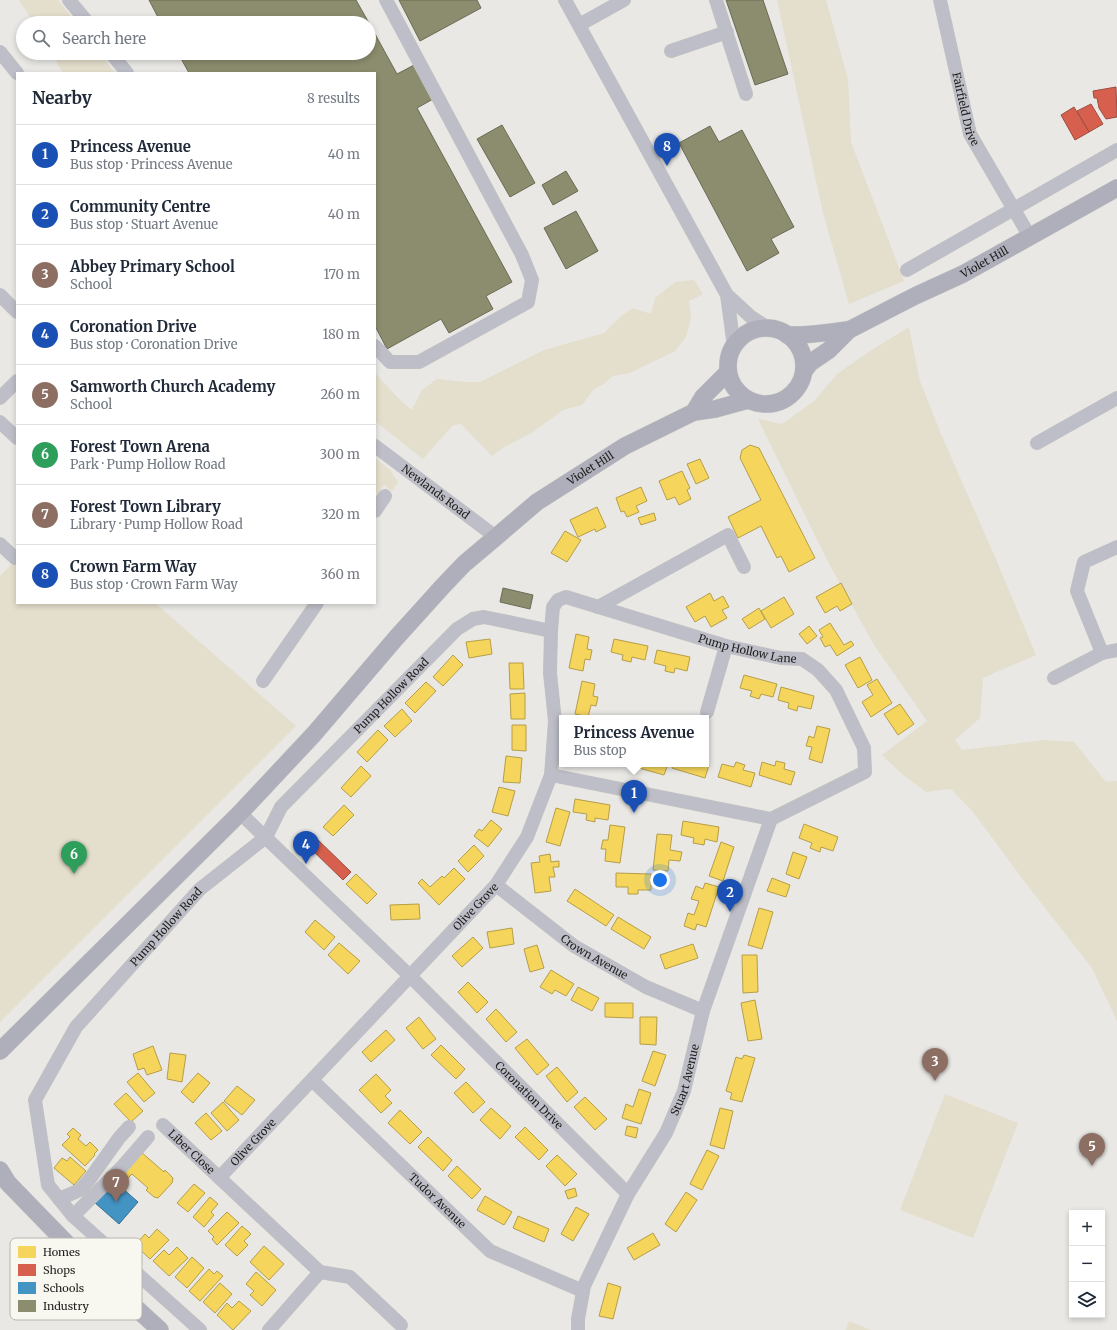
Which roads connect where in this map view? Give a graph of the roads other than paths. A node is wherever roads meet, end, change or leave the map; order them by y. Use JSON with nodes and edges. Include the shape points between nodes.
{"nodes":[{"id":1,"x":69,"y":0,"type":"edge"},
{"id":2,"x":386,"y":0,"type":"edge"},
{"id":3,"x":566,"y":0,"type":"edge"},
{"id":4,"x":624,"y":0,"type":"edge"},
{"id":5,"x":716,"y":0,"type":"edge"},
{"id":6,"x":940,"y":0,"type":"edge"},
{"id":7,"x":82,"y":16,"type":"edge"},
{"id":8,"x":579,"y":25,"type":"junction"},
{"id":9,"x":726,"y":32,"type":"junction"},
{"id":10,"x":671,"y":51,"type":"dead end"},
{"id":11,"x":0,"y":52,"type":"edge"},
{"id":12,"x":117,"y":60,"type":"edge"},
{"id":13,"x":16,"y":72,"type":"edge"},
{"id":14,"x":126,"y":72,"type":"edge"},
{"id":15,"x":746,"y":94,"type":"dead end"},
{"id":16,"x":1117,"y":150,"type":"edge"},
{"id":17,"x":1117,"y":188,"type":"edge"},
{"id":18,"x":1014,"y":209,"type":"junction"},
{"id":19,"x":1030,"y":237,"type":"junction"},
{"id":20,"x":907,"y":270,"type":"dead end"},
{"id":21,"x":0,"y":295,"type":"edge"},
{"id":22,"x":727,"y":295,"type":"junction"},
{"id":23,"x":16,"y":311,"type":"edge"},
{"id":24,"x":768,"y":328,"type":"junction"},
{"id":25,"x":849,"y":330,"type":"junction"},
{"id":26,"x":787,"y":335,"type":"junction"},
{"id":27,"x":376,"y":347,"type":"edge"},
{"id":28,"x":734,"y":347,"type":"junction"},
{"id":29,"x":804,"y":371,"type":"junction"},
{"id":30,"x":728,"y":372,"type":"junction"},
{"id":31,"x":16,"y":382,"type":"edge"},
{"id":32,"x":0,"y":398,"type":"edge"},
{"id":33,"x":1117,"y":398,"type":"edge"},
{"id":34,"x":748,"y":400,"type":"junction"},
{"id":35,"x":694,"y":412,"type":"junction"},
{"id":36,"x":0,"y":422,"type":"edge"},
{"id":37,"x":16,"y":437,"type":"edge"},
{"id":38,"x":1037,"y":443,"type":"dead end"},
{"id":39,"x":376,"y":447,"type":"edge"},
{"id":40,"x":385,"y":496,"type":"dead end"},
{"id":41,"x":376,"y":510,"type":"edge"},
{"id":42,"x":496,"y":537,"type":"junction"},
{"id":43,"x":0,"y":544,"type":"edge"},
{"id":44,"x":1117,"y":547,"type":"edge"},
{"id":45,"x":15,"y":558,"type":"dead end"},
{"id":46,"x":744,"y":567,"type":"dead end"},
{"id":47,"x":316,"y":604,"type":"edge"},
{"id":48,"x":598,"y":607,"type":"junction"},
{"id":49,"x":551,"y":631,"type":"junction"},
{"id":50,"x":726,"y":646,"type":"junction"},
{"id":51,"x":1117,"y":650,"type":"edge"},
{"id":52,"x":1102,"y":653,"type":"junction"},
{"id":53,"x":1054,"y":678,"type":"dead end"},
{"id":54,"x":263,"y":681,"type":"dead end"},
{"id":55,"x":706,"y":712,"type":"dead end"},
{"id":56,"x":551,"y":775,"type":"junction"},
{"id":57,"x":240,"y":813,"type":"junction"},
{"id":58,"x":771,"y":820,"type":"junction"},
{"id":59,"x":266,"y":837,"type":"junction"},
{"id":60,"x":496,"y":885,"type":"junction"},
{"id":61,"x":410,"y":976,"type":"junction"},
{"id":62,"x":703,"y":1011,"type":"junction"},
{"id":63,"x":1,"y":1051,"type":"edge"},
{"id":64,"x":312,"y":1080,"type":"junction"},
{"id":65,"x":163,"y":1125,"type":"dead end"},
{"id":66,"x":129,"y":1127,"type":"dead end"},
{"id":67,"x":148,"y":1137,"type":"dead end"},
{"id":68,"x":3,"y":1177,"type":"edge"},
{"id":69,"x":220,"y":1177,"type":"junction"},
{"id":70,"x":78,"y":1191,"type":"junction"},
{"id":71,"x":628,"y":1194,"type":"junction"},
{"id":72,"x":59,"y":1199,"type":"junction"},
{"id":73,"x":88,"y":1202,"type":"junction"},
{"id":74,"x":72,"y":1216,"type":"junction"},
{"id":75,"x":62,"y":1238,"type":"edge"},
{"id":76,"x":97,"y":1238,"type":"edge"},
{"id":77,"x":320,"y":1272,"type":"junction"},
{"id":78,"x":142,"y":1278,"type":"edge"},
{"id":79,"x":583,"y":1291,"type":"junction"},
{"id":80,"x":142,"y":1314,"type":"edge"},
{"id":81,"x":401,"y":1325,"type":"dead end"},
{"id":82,"x":160,"y":1330,"type":"edge"},
{"id":83,"x":200,"y":1330,"type":"edge"},
{"id":84,"x":269,"y":1330,"type":"edge"},
{"id":85,"x":578,"y":1330,"type":"edge"}],
"edges":[{"from":1,"to":7,"type":"street"},
{"from":2,"to":27,"type":"street","via":[[518,248],[532,280],[528,302],[419,362],[390,362]]},
{"from":3,"to":8,"type":"street"},
{"from":4,"to":8,"type":"street"},
{"from":5,"to":9,"type":"street"},
{"from":6,"to":18,"type":"street","name":"Fairfield Drive","via":[[970,134]]},
{"from":8,"to":22,"type":"street"},
{"from":9,"to":10,"type":"street"},
{"from":9,"to":15,"type":"street"},
{"from":11,"to":13,"type":"street"},
{"from":12,"to":14,"type":"street"},
{"from":16,"to":18,"type":"street"},
{"from":17,"to":19,"type":"main road","name":"Violet Hill"},
{"from":18,"to":19,"type":"street","name":"Fairfield Drive"},
{"from":18,"to":20,"type":"street"},
{"from":19,"to":25,"type":"main road","name":"Violet Hill","via":[[963,274]]},
{"from":21,"to":23,"type":"street"},
{"from":22,"to":24,"type":"street"},
{"from":22,"to":28,"type":"street"},
{"from":24,"to":26,"type":"main road"},
{"from":24,"to":28,"type":"main road","via":[[748,333]]},
{"from":25,"to":26,"type":"main road","name":"Violet Hill","via":[[805,336]]},
{"from":25,"to":29,"type":"main road","name":"Violet Hill"},
{"from":26,"to":29,"type":"main road","via":[[797,345],[803,357]]},
{"from":28,"to":30,"type":"main road","via":[[728,360]]},
{"from":29,"to":34,"type":"main road","via":[[798,386],[779,402],[769,404]]},
{"from":30,"to":34,"type":"main road","via":[[735,388]]},
{"from":30,"to":35,"type":"main road","via":[[703,397]]},
{"from":31,"to":32,"type":"street"},
{"from":33,"to":38,"type":"street"},
{"from":34,"to":35,"type":"main road","name":"Violet Hill","via":[[715,410]]},
{"from":35,"to":42,"type":"main road","name":"Violet Hill","via":[[625,446],[537,502]]},
{"from":36,"to":37,"type":"street"},
{"from":39,"to":42,"type":"street","name":"Newlands Road"},
{"from":40,"to":41,"type":"street"},
{"from":42,"to":57,"type":"main road","via":[[443,586],[314,734]]},
{"from":43,"to":45,"type":"street"},
{"from":44,"to":52,"type":"street","via":[[1084,562],[1077,591]]},
{"from":46,"to":48,"type":"street","via":[[728,535]]},
{"from":47,"to":54,"type":"street"},
{"from":48,"to":49,"type":"street","name":"Olive Grove","via":[[566,597],[558,600],[553,607]]},
{"from":48,"to":50,"type":"street","name":"Pump Hollow Lane"},
{"from":49,"to":56,"type":"street","name":"Olive Grove","via":[[550,673],[555,720]]},
{"from":49,"to":59,"type":"street","name":"Pump Hollow Road","via":[[484,617],[473,619],[457,629],[281,807]]},
{"from":50,"to":55,"type":"street"},
{"from":50,"to":58,"type":"street","name":"Pump Hollow Lane","via":[[781,658],[802,659],[818,670],[836,690],[864,748],[865,772]]},
{"from":51,"to":52,"type":"street"},
{"from":52,"to":53,"type":"street"},
{"from":56,"to":58,"type":"street"},
{"from":56,"to":60,"type":"street","name":"Olive Grove","via":[[527,837]]},
{"from":57,"to":59,"type":"street","name":"Coronation Drive"},
{"from":57,"to":63,"type":"main road"},
{"from":58,"to":62,"type":"street","name":"Stuart Avenue"},
{"from":59,"to":61,"type":"street","name":"Coronation Drive"},
{"from":59,"to":72,"type":"street","name":"Pump Hollow Road","via":[[200,889],[76,1027],[35,1100],[48,1185]]},
{"from":60,"to":61,"type":"street","name":"Olive Grove"},
{"from":60,"to":62,"type":"street","name":"Crown Avenue","via":[[574,946],[646,987]]},
{"from":61,"to":64,"type":"street","name":"Olive Grove"},
{"from":61,"to":71,"type":"street","name":"Coronation Drive"},
{"from":62,"to":71,"type":"street","name":"Stuart Avenue","via":[[684,1091],[666,1133]]},
{"from":64,"to":69,"type":"street","name":"Olive Grove"},
{"from":64,"to":79,"type":"street","name":"Tudor Avenue","via":[[490,1251]]},
{"from":65,"to":69,"type":"street","name":"Liber Close"},
{"from":66,"to":70,"type":"street"},
{"from":67,"to":73,"type":"street"},
{"from":68,"to":75,"type":"main road"},
{"from":69,"to":77,"type":"street","name":"Liber Close"},
{"from":70,"to":72,"type":"street"},
{"from":70,"to":73,"type":"street"},
{"from":71,"to":79,"type":"street","name":"Stuart Avenue"},
{"from":72,"to":74,"type":"street","name":"Pump Hollow Road"},
{"from":73,"to":74,"type":"street"},
{"from":74,"to":76,"type":"street","name":"Pump Hollow Road"},
{"from":77,"to":81,"type":"street","via":[[350,1277]]},
{"from":77,"to":84,"type":"street"},
{"from":78,"to":83,"type":"street","name":"Pump Hollow Road"},
{"from":79,"to":85,"type":"street","name":"Stuart Avenue"},
{"from":80,"to":82,"type":"main road"}]}
